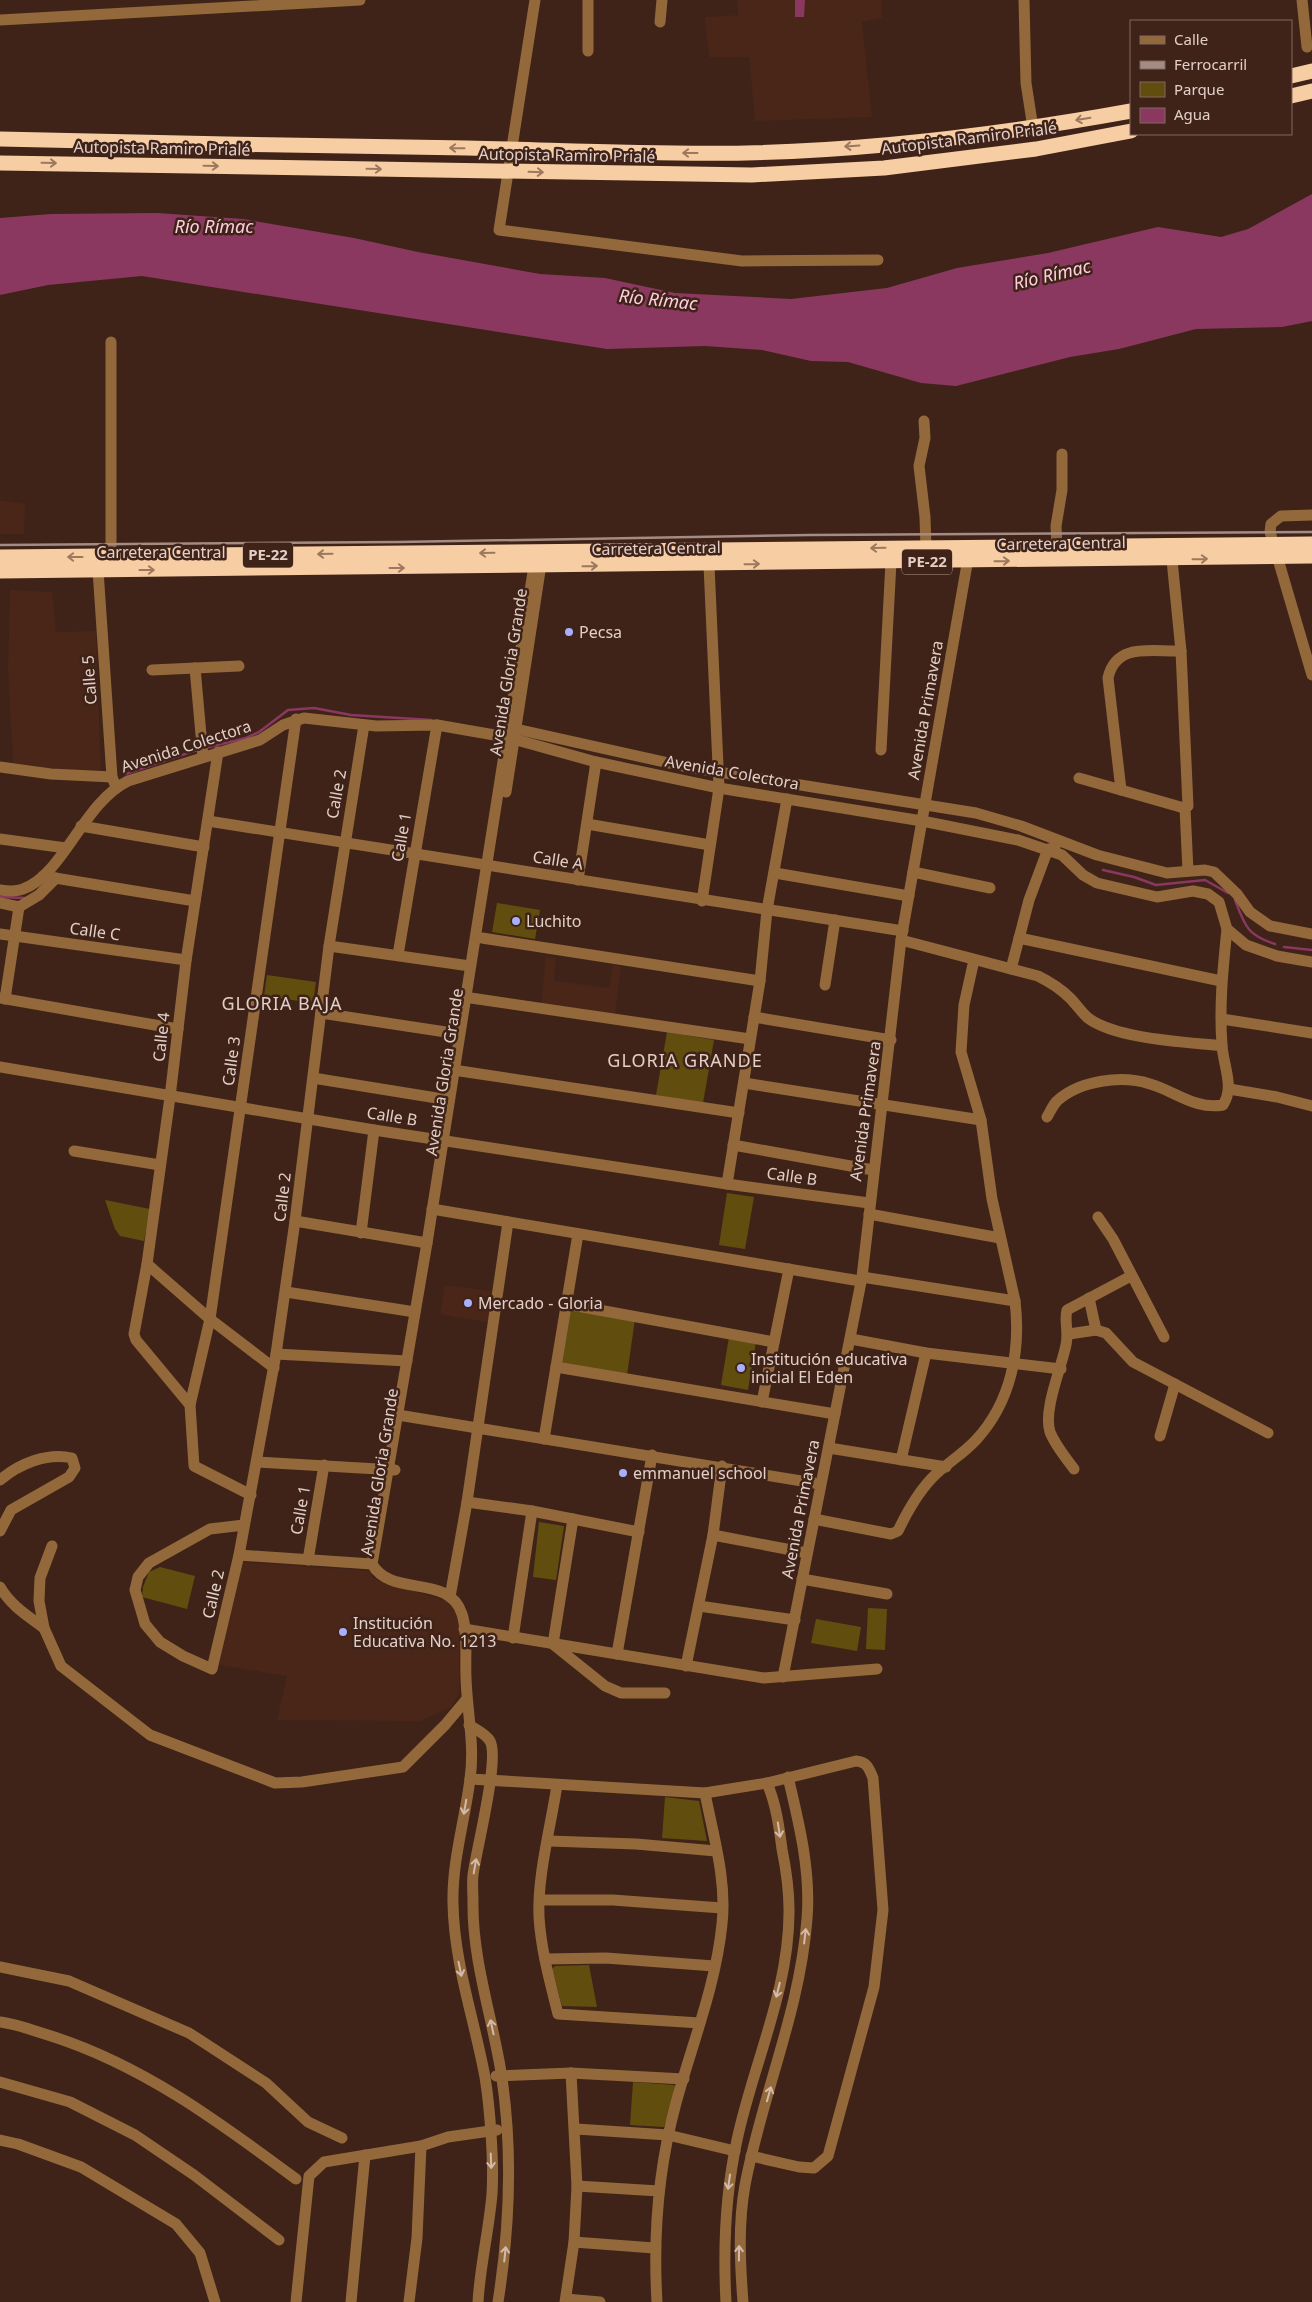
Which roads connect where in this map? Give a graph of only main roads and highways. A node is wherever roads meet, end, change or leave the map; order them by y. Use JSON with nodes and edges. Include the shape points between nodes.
{"nodes":[{"id":1,"x":1312,"y":71,"type":"edge"},
{"id":2,"x":1292,"y":76,"type":"edge"},
{"id":3,"x":1312,"y":91,"type":"edge"},
{"id":4,"x":1292,"y":96,"type":"edge"},
{"id":5,"x":1130,"y":111,"type":"edge"},
{"id":6,"x":1130,"y":131,"type":"edge"},
{"id":7,"x":0,"y":139,"type":"edge"},
{"id":8,"x":0,"y":162,"type":"edge"},
{"id":9,"x":1312,"y":544,"type":"edge"},
{"id":10,"x":1276,"y":551,"type":"junction"},
{"id":11,"x":1171,"y":552,"type":"junction"},
{"id":12,"x":969,"y":554,"type":"junction"},
{"id":13,"x":1312,"y":556,"type":"edge"},
{"id":14,"x":0,"y":557,"type":"edge"},
{"id":15,"x":538,"y":560,"type":"junction"},
{"id":16,"x":0,"y":571,"type":"edge"}],
"edges":[{"from":1,"to":2,"type":"highway"},
{"from":3,"to":4,"type":"highway"},
{"from":5,"to":7,"type":"highway","name":"Autopista Ramiro Prialé","one_way":true,"via":[[1033,128],[883,144],[749,153],[626,154]]},
{"from":8,"to":6,"type":"highway","name":"Autopista Ramiro Prialé","one_way":true,"via":[[752,175],[884,168],[1036,149]]},
{"from":9,"to":10,"type":"highway","name":"Carretera Central","number":"PE-22"},
{"from":10,"to":11,"type":"highway","name":"Carretera Central","number":"PE-22"},
{"from":10,"to":13,"type":"highway","name":"Carretera Central","number":"PE-22"},
{"from":12,"to":11,"type":"highway","name":"Carretera Central","number":"PE-22","one_way":true},
{"from":11,"to":12,"type":"highway","name":"Carretera Central","number":"PE-22","via":[[1057,547]]},
{"from":15,"to":12,"type":"highway","name":"Carretera Central","number":"PE-22","one_way":true,"via":[[709,564],[890,562]]},
{"from":12,"to":15,"type":"highway","name":"Carretera Central","number":"PE-22","one_way":true,"via":[[926,548]]},
{"from":15,"to":14,"type":"highway","name":"Carretera Central","number":"PE-22","one_way":true},
{"from":16,"to":15,"type":"highway","name":"Carretera Central","number":"PE-22","one_way":true}]}
